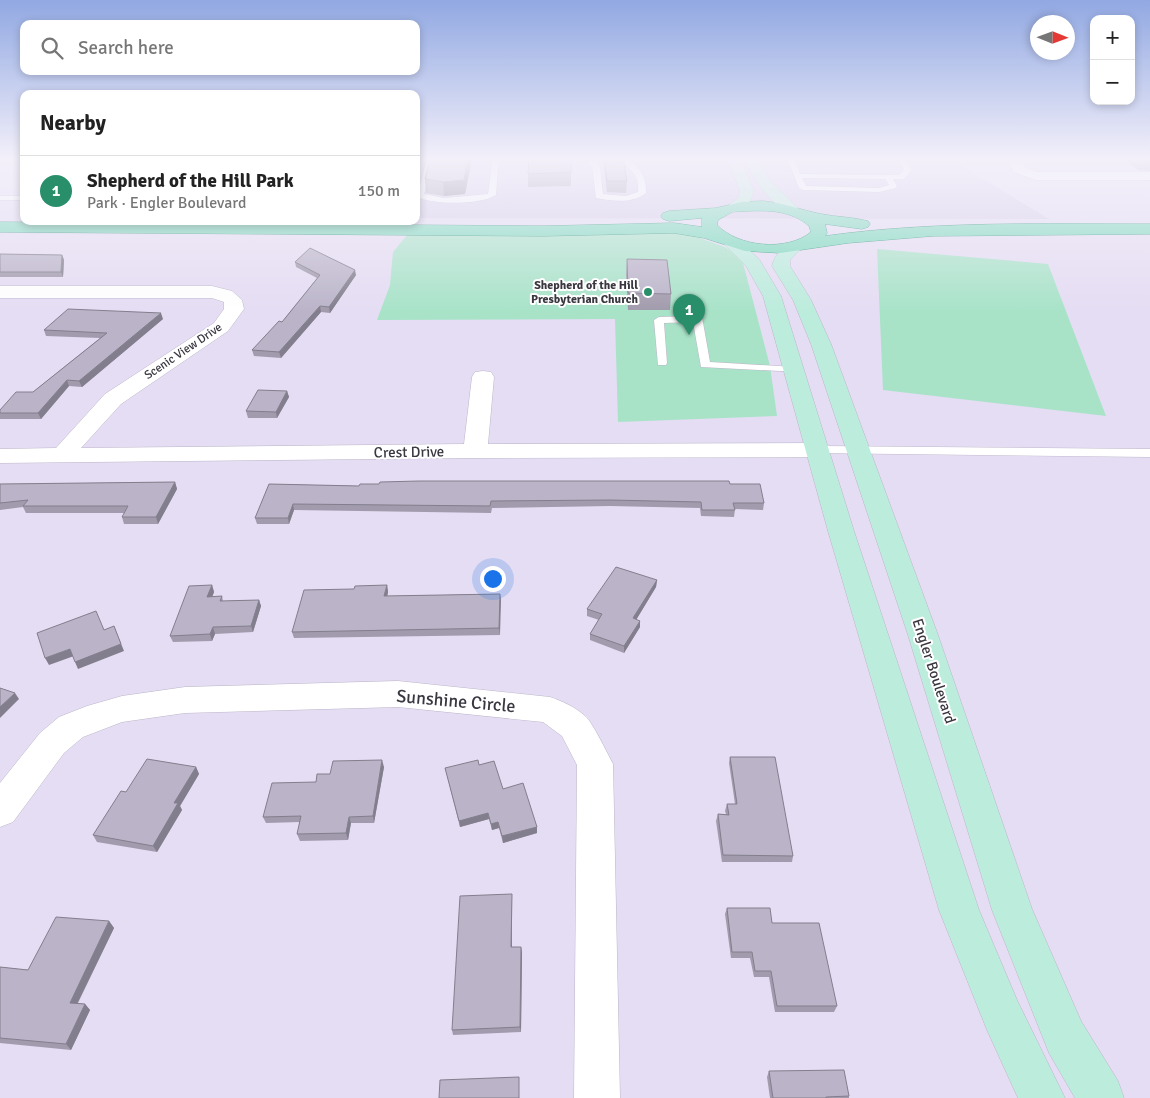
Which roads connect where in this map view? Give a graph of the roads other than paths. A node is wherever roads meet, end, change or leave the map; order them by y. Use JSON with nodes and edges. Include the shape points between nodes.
{"nodes":[{"id":1,"x":734,"y":209,"type":"edge"},
{"id":2,"x":785,"y":209,"type":"edge"},
{"id":3,"x":727,"y":210,"type":"junction"},
{"id":4,"x":791,"y":210,"type":"joint"},
{"id":5,"x":807,"y":216,"type":"junction"},
{"id":6,"x":0,"y":218,"type":"edge"},
{"id":7,"x":20,"y":218,"type":"edge"},
{"id":8,"x":420,"y":218,"type":"edge"},
{"id":9,"x":1150,"y":219,"type":"edge"},
{"id":10,"x":0,"y":227,"type":"edge"},
{"id":11,"x":1150,"y":230,"type":"edge"},
{"id":12,"x":726,"y":240,"type":"junction"},
{"id":13,"x":800,"y":245,"type":"junction"},
{"id":14,"x":0,"y":292,"type":"edge"},
{"id":15,"x":694,"y":300,"type":"dead end"},
{"id":16,"x":696,"y":320,"type":"junction"},
{"id":17,"x":662,"y":363,"type":"dead end"},
{"id":18,"x":795,"y":370,"type":"junction"},
{"id":19,"x":483,"y":377,"type":"dead end"},
{"id":20,"x":819,"y":450,"type":"junction"},
{"id":21,"x":475,"y":451,"type":"junction"},
{"id":22,"x":858,"y":451,"type":"junction"},
{"id":23,"x":1150,"y":453,"type":"edge"},
{"id":24,"x":0,"y":456,"type":"edge"},
{"id":25,"x":62,"y":456,"type":"junction"},
{"id":26,"x":0,"y":811,"type":"edge"},
{"id":27,"x":597,"y":1098,"type":"edge"},
{"id":28,"x":1042,"y":1098,"type":"edge"},
{"id":29,"x":1101,"y":1098,"type":"edge"}],
"edges":[{"from":1,"to":3,"type":"main road"},
{"from":2,"to":4,"type":"main road"},
{"from":3,"to":8,"type":"main road","via":[[612,220]]},
{"from":3,"to":12,"type":"main road","via":[[710,218],[709,226]]},
{"from":4,"to":5,"type":"main road"},
{"from":5,"to":9,"type":"main road","via":[[842,224],[966,219]]},
{"from":5,"to":13,"type":"main road","via":[[817,224],[819,233]]},
{"from":6,"to":7,"type":"main road"},
{"from":10,"to":12,"type":"main road","via":[[543,231],[674,228],[708,233]]},
{"from":11,"to":13,"type":"main road","via":[[975,230],[871,235]]},
{"from":12,"to":13,"type":"main road","via":[[763,248]]},
{"from":12,"to":18,"type":"main road","via":[[754,263],[772,296]]},
{"from":13,"to":22,"type":"main road","name":"Engler Boulevard","via":[[782,259],[781,266],[813,323]]},
{"from":14,"to":25,"type":"street","name":"Scenic View Drive","via":[[212,292],[233,300],[234,308],[221,327],[112,399]]},
{"from":15,"to":16,"type":"lane"},
{"from":16,"to":17,"type":"lane","via":[[659,320]]},
{"from":16,"to":18,"type":"lane","via":[[705,365]]},
{"from":18,"to":20,"type":"main road"},
{"from":19,"to":21,"type":"street"},
{"from":20,"to":21,"type":"street","name":"Crest Drive"},
{"from":20,"to":22,"type":"lane"},
{"from":20,"to":28,"type":"main road","via":[[959,910],[1002,1015]]},
{"from":21,"to":25,"type":"street","name":"Crest Drive"},
{"from":22,"to":23,"type":"lane"},
{"from":22,"to":29,"type":"main road","name":"Engler Boulevard","via":[[923,635],[1012,910],[1065,1037]]},
{"from":24,"to":25,"type":"street","name":"Crest Drive"},
{"from":26,"to":27,"type":"street","name":"Sunshine Circle","via":[[52,744],[71,727],[122,709],[185,700],[398,694],[550,710],[574,726],[595,764]]}]}
